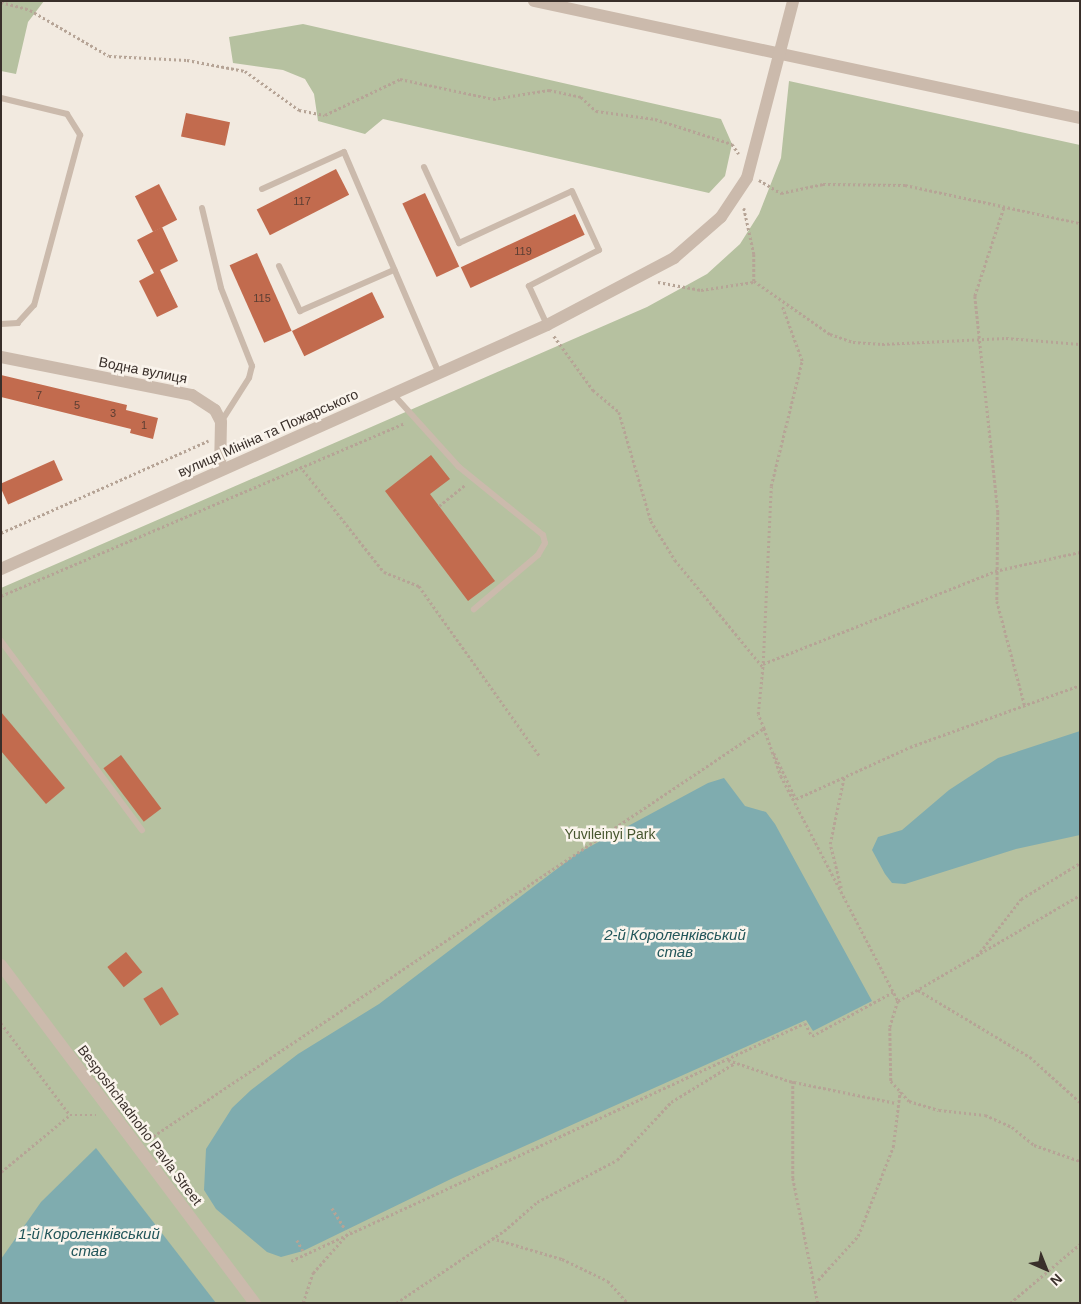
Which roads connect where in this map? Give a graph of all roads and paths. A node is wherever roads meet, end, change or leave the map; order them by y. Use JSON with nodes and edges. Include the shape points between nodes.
{"nodes":[{"id":1,"x":534,"y":1,"type":"edge"},
{"id":2,"x":793,"y":1,"type":"edge"},
{"id":3,"x":1,"y":2,"type":"edge"},
{"id":4,"x":780,"y":54,"type":"junction"},
{"id":5,"x":1,"y":98,"type":"edge"},
{"id":6,"x":1080,"y":118,"type":"edge"},
{"id":7,"x":424,"y":167,"type":"dead end"},
{"id":8,"x":750,"y":169,"type":"junction"},
{"id":9,"x":262,"y":189,"type":"dead end"},
{"id":10,"x":740,"y":192,"type":"junction"},
{"id":11,"x":202,"y":208,"type":"dead end"},
{"id":12,"x":1004,"y":208,"type":"junction"},
{"id":13,"x":1080,"y":223,"type":"edge"},
{"id":14,"x":278,"y":266,"type":"dead end"},
{"id":15,"x":394,"y":270,"type":"junction"},
{"id":16,"x":642,"y":279,"type":"junction"},
{"id":17,"x":754,"y":282,"type":"junction"},
{"id":18,"x":782,"y":305,"type":"junction"},
{"id":19,"x":1,"y":324,"type":"edge"},
{"id":20,"x":547,"y":326,"type":"junction"},
{"id":21,"x":980,"y":339,"type":"junction"},
{"id":22,"x":1080,"y":344,"type":"edge"},
{"id":23,"x":1,"y":357,"type":"edge"},
{"id":24,"x":439,"y":374,"type":"junction"},
{"id":25,"x":393,"y":394,"type":"junction"},
{"id":26,"x":415,"y":419,"type":"junction"},
{"id":27,"x":221,"y":422,"type":"junction"},
{"id":28,"x":221,"y":435,"type":"junction"},
{"id":29,"x":300,"y":466,"type":"junction"},
{"id":30,"x":220,"y":470,"type":"junction"},
{"id":31,"x":472,"y":479,"type":"junction"},
{"id":32,"x":439,"y":506,"type":"dead end"},
{"id":33,"x":1,"y":533,"type":"edge"},
{"id":34,"x":1080,"y":552,"type":"edge"},
{"id":35,"x":1,"y":570,"type":"edge"},
{"id":36,"x":1000,"y":570,"type":"junction"},
{"id":37,"x":1,"y":596,"type":"edge"},
{"id":38,"x":474,"y":608,"type":"dead end"},
{"id":39,"x":1,"y":642,"type":"edge"},
{"id":40,"x":763,"y":667,"type":"junction"},
{"id":41,"x":1080,"y":685,"type":"edge"},
{"id":42,"x":1025,"y":706,"type":"junction"},
{"id":43,"x":764,"y":728,"type":"junction"},
{"id":44,"x":540,"y":756,"type":"dead end"},
{"id":45,"x":844,"y":777,"type":"junction"},
{"id":46,"x":795,"y":800,"type":"junction"},
{"id":47,"x":142,"y":830,"type":"dead end"},
{"id":48,"x":1080,"y":862,"type":"edge"},
{"id":49,"x":842,"y":893,"type":"junction"},
{"id":50,"x":1080,"y":895,"type":"edge"},
{"id":51,"x":976,"y":958,"type":"junction"},
{"id":52,"x":1,"y":965,"type":"edge"},
{"id":53,"x":918,"y":990,"type":"junction"},
{"id":54,"x":893,"y":992,"type":"junction"},
{"id":55,"x":898,"y":1001,"type":"junction"},
{"id":56,"x":1,"y":1024,"type":"edge"},
{"id":57,"x":727,"y":1059,"type":"junction"},
{"id":58,"x":735,"y":1063,"type":"junction"},
{"id":59,"x":793,"y":1081,"type":"junction"},
{"id":60,"x":900,"y":1091,"type":"junction"},
{"id":61,"x":1080,"y":1102,"type":"edge"},
{"id":62,"x":896,"y":1103,"type":"junction"},
{"id":63,"x":70,"y":1115,"type":"junction"},
{"id":64,"x":114,"y":1115,"type":"junction"},
{"id":65,"x":137,"y":1146,"type":"junction"},
{"id":66,"x":1080,"y":1162,"type":"edge"},
{"id":67,"x":1,"y":1172,"type":"edge"},
{"id":68,"x":332,"y":1208,"type":"dead end"},
{"id":69,"x":345,"y":1229,"type":"dead end"},
{"id":70,"x":351,"y":1230,"type":"junction"},
{"id":71,"x":492,"y":1238,"type":"junction"},
{"id":72,"x":297,"y":1240,"type":"dead end"},
{"id":73,"x":1080,"y":1244,"type":"edge"},
{"id":74,"x":303,"y":1251,"type":"dead end"},
{"id":75,"x":291,"y":1261,"type":"dead end"},
{"id":76,"x":818,"y":1280,"type":"dead end"},
{"id":77,"x":255,"y":1303,"type":"edge"},
{"id":78,"x":303,"y":1303,"type":"edge"},
{"id":79,"x":396,"y":1303,"type":"edge"},
{"id":80,"x":628,"y":1303,"type":"edge"},
{"id":81,"x":818,"y":1303,"type":"edge"},
{"id":82,"x":1010,"y":1303,"type":"edge"}],
"edges":[{"from":1,"to":4,"type":"street"},
{"from":2,"to":4,"type":"street","name":"вулиця Мініна та Пожарського"},
{"from":3,"to":8,"type":"path","via":[[30,10],[109,56],[187,60],[245,71],[299,110],[325,115],[400,79],[493,99],[549,90],[581,98],[596,111],[655,120],[732,144]]},
{"from":4,"to":6,"type":"street"},
{"from":4,"to":8,"type":"street","name":"вулиця Мініна та Пожарського"},
{"from":5,"to":19,"type":"lane","via":[[67,114],[80,135],[34,305],[18,322]]},
{"from":7,"to":20,"type":"lane","via":[[459,243],[572,191],[599,250],[528,286]]},
{"from":8,"to":10,"type":"street","name":"вулиця Мініна та Пожарського"},
{"from":8,"to":12,"type":"path","via":[[781,193],[823,184],[905,185]]},
{"from":9,"to":15,"type":"lane","via":[[344,152]]},
{"from":10,"to":16,"type":"street","name":"вулиця Мініна та Пожарського","via":[[707,231]]},
{"from":10,"to":17,"type":"path","via":[[754,254]]},
{"from":11,"to":27,"type":"lane","via":[[221,288],[252,366],[250,378]]},
{"from":12,"to":13,"type":"path","via":[[1049,213]]},
{"from":12,"to":21,"type":"path","via":[[975,296]]},
{"from":14,"to":15,"type":"lane","via":[[300,311]]},
{"from":15,"to":24,"type":"lane"},
{"from":16,"to":17,"type":"path","via":[[701,290]]},
{"from":16,"to":20,"type":"street","name":"вулиця Мініна та Пожарського"},
{"from":17,"to":18,"type":"path"},
{"from":18,"to":21,"type":"path","via":[[853,342]]},
{"from":18,"to":40,"type":"path","via":[[802,361],[771,486]]},
{"from":20,"to":24,"type":"street","name":"вулиця Мініна та Пожарського"},
{"from":20,"to":40,"type":"path","via":[[593,390],[619,412],[651,522],[675,560]]},
{"from":21,"to":22,"type":"path"},
{"from":21,"to":36,"type":"path"},
{"from":23,"to":27,"type":"street","name":"Водна вулиця","via":[[192,395],[215,410]]},
{"from":24,"to":25,"type":"street","name":"вулиця Мініна та Пожарського"},
{"from":25,"to":26,"type":"lane"},
{"from":25,"to":30,"type":"street","name":"вулиця Мініна та Пожарського"},
{"from":26,"to":29,"type":"path"},
{"from":26,"to":31,"type":"lane"},
{"from":27,"to":28,"type":"street"},
{"from":28,"to":30,"type":"street"},
{"from":28,"to":33,"type":"path"},
{"from":29,"to":37,"type":"path"},
{"from":29,"to":44,"type":"path","via":[[384,572],[419,586]]},
{"from":30,"to":35,"type":"street","name":"вулиця Мініна та Пожарського"},
{"from":31,"to":32,"type":"path"},
{"from":31,"to":38,"type":"lane","via":[[536,527],[545,543],[538,555]]},
{"from":34,"to":36,"type":"path"},
{"from":36,"to":40,"type":"path"},
{"from":36,"to":42,"type":"path","via":[[997,601]]},
{"from":39,"to":47,"type":"lane"},
{"from":40,"to":43,"type":"path","via":[[758,714]]},
{"from":41,"to":42,"type":"path"},
{"from":42,"to":45,"type":"path","via":[[910,748]]},
{"from":43,"to":46,"type":"path"},
{"from":43,"to":65,"type":"path"},
{"from":45,"to":46,"type":"path"},
{"from":45,"to":49,"type":"path","via":[[830,844]]},
{"from":46,"to":49,"type":"path"},
{"from":48,"to":51,"type":"path","via":[[1021,899]]},
{"from":49,"to":54,"type":"path"},
{"from":50,"to":51,"type":"path","via":[[1042,913]]},
{"from":51,"to":53,"type":"path"},
{"from":52,"to":64,"type":"street","name":"Besposhchadnoho Pavla Street"},
{"from":53,"to":55,"type":"path"},
{"from":53,"to":61,"type":"path","via":[[1030,1057]]},
{"from":54,"to":55,"type":"path"},
{"from":54,"to":57,"type":"path","via":[[812,1036],[805,1023]]},
{"from":55,"to":60,"type":"path","via":[[890,1028],[891,1081]]},
{"from":56,"to":63,"type":"path"},
{"from":57,"to":58,"type":"path"},
{"from":57,"to":70,"type":"path"},
{"from":58,"to":59,"type":"path"},
{"from":58,"to":71,"type":"path","via":[[671,1102],[617,1160],[537,1202]]},
{"from":59,"to":62,"type":"path"},
{"from":59,"to":81,"type":"path","via":[[792,1178]]},
{"from":60,"to":62,"type":"path"},
{"from":60,"to":66,"type":"path","via":[[909,1101],[939,1110],[985,1116],[1012,1127],[1034,1145]]},
{"from":62,"to":76,"type":"path","via":[[893,1147],[858,1236]]},
{"from":63,"to":64,"type":"path"},
{"from":63,"to":67,"type":"path"},
{"from":64,"to":65,"type":"street","name":"Besposhchadnoho Pavla Street"},
{"from":65,"to":77,"type":"street","name":"Besposhchadnoho Pavla Street"},
{"from":68,"to":69,"type":"path"},
{"from":70,"to":75,"type":"path"},
{"from":70,"to":78,"type":"path","via":[[313,1273]]},
{"from":71,"to":79,"type":"path"},
{"from":71,"to":80,"type":"path","via":[[562,1259],[608,1281]]},
{"from":72,"to":74,"type":"path"},
{"from":73,"to":82,"type":"path"}]}
